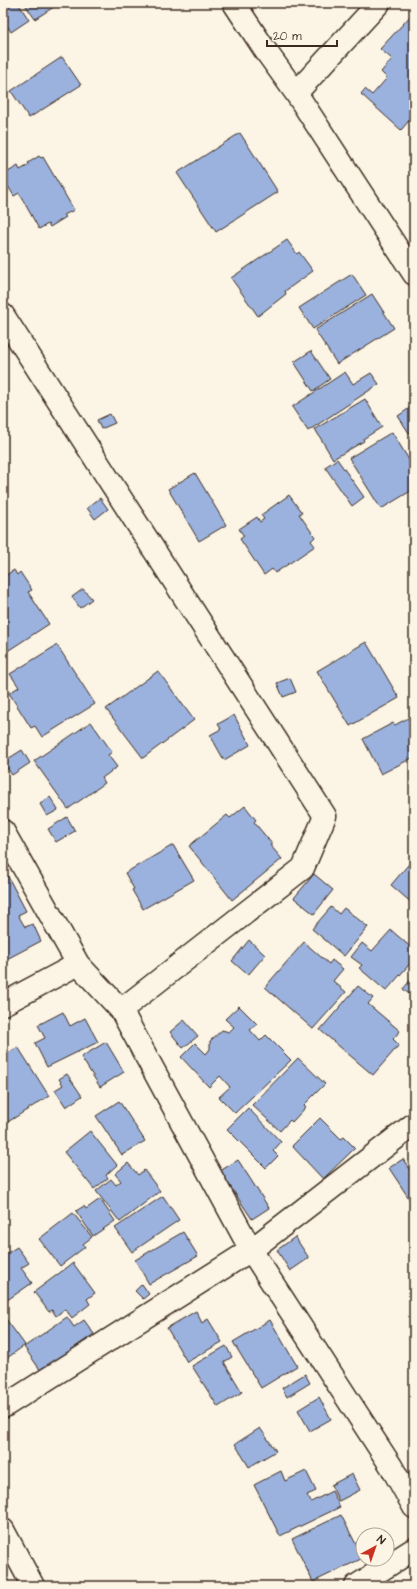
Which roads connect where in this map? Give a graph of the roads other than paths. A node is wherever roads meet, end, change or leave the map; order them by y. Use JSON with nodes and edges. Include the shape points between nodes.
{"nodes":[{"id":1,"x":234,"y":3,"type":"edge"},
{"id":2,"x":379,"y":3,"type":"edge"},
{"id":3,"x":296,"y":94,"type":"junction"},
{"id":4,"x":414,"y":274,"type":"edge"},
{"id":5,"x":3,"y":315,"type":"edge"},
{"id":6,"x":3,"y":831,"type":"edge"},
{"id":7,"x":78,"y":964,"type":"junction"},
{"id":8,"x":3,"y":1004,"type":"edge"},
{"id":9,"x":121,"y":1010,"type":"junction"},
{"id":10,"x":414,"y":1124,"type":"edge"},
{"id":11,"x":251,"y":1250,"type":"junction"},
{"id":12,"x":3,"y":1407,"type":"edge"},
{"id":13,"x":414,"y":1507,"type":"edge"},
{"id":14,"x":3,"y":1530,"type":"edge"},
{"id":15,"x":414,"y":1550,"type":"edge"},
{"id":16,"x":33,"y":1586,"type":"edge"},
{"id":17,"x":356,"y":1586,"type":"edge"}],
"edges":[{"from":1,"to":3,"type":"street"},
{"from":2,"to":3,"type":"street"},
{"from":3,"to":4,"type":"street"},
{"from":5,"to":9,"type":"street","via":[[325,816],[303,868]]},
{"from":6,"to":7,"type":"street"},
{"from":7,"to":8,"type":"street"},
{"from":7,"to":9,"type":"street"},
{"from":9,"to":11,"type":"street"},
{"from":10,"to":11,"type":"street"},
{"from":11,"to":12,"type":"street"},
{"from":11,"to":13,"type":"street","via":[[391,1466]]},
{"from":14,"to":16,"type":"street"},
{"from":15,"to":17,"type":"street"}]}
